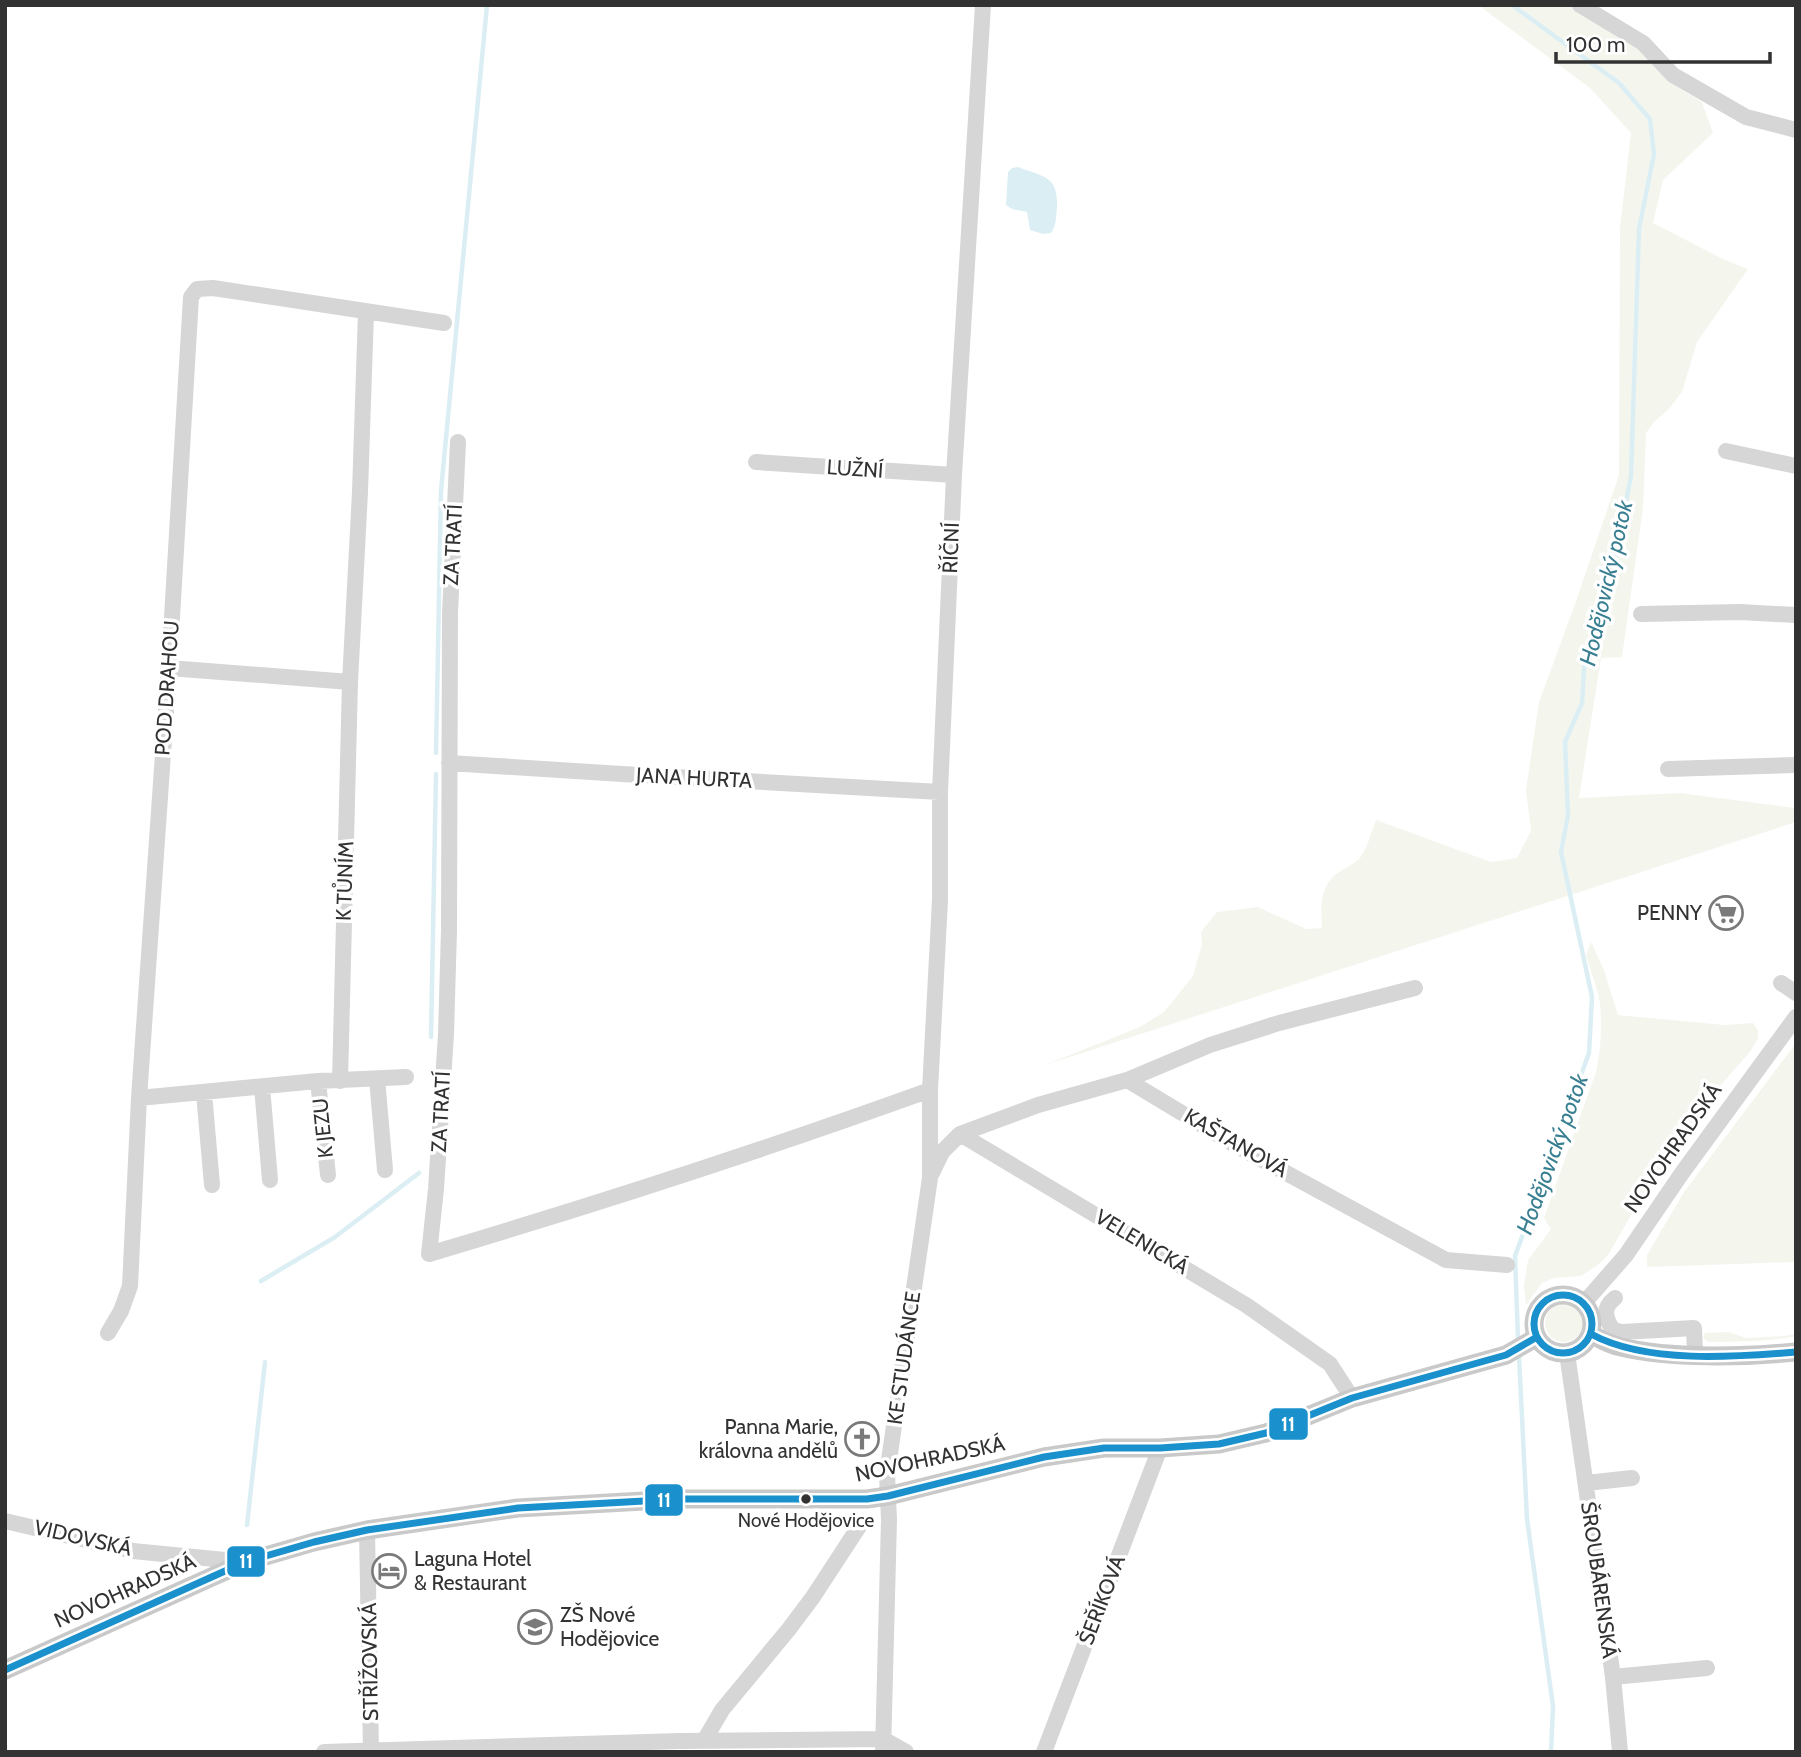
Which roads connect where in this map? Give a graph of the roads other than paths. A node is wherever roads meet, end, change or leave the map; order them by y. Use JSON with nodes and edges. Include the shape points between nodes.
{"nodes":[{"id":1,"x":984,"y":5,"type":"edge"},
{"id":2,"x":1580,"y":5,"type":"edge"},
{"id":3,"x":1796,"y":130,"type":"edge"},
{"id":4,"x":366,"y":312,"type":"junction"},
{"id":5,"x":444,"y":323,"type":"dead end"},
{"id":6,"x":458,"y":442,"type":"dead end"},
{"id":7,"x":1735,"y":448,"type":"dead end"},
{"id":8,"x":756,"y":463,"type":"dead end"},
{"id":9,"x":1796,"y":466,"type":"edge"},
{"id":10,"x":954,"y":475,"type":"junction"},
{"id":11,"x":1641,"y":614,"type":"dead end"},
{"id":12,"x":1796,"y":615,"type":"edge"},
{"id":13,"x":169,"y":668,"type":"junction"},
{"id":14,"x":350,"y":682,"type":"junction"},
{"id":15,"x":449,"y":763,"type":"junction"},
{"id":16,"x":1796,"y":765,"type":"edge"},
{"id":17,"x":1668,"y":769,"type":"dead end"},
{"id":18,"x":940,"y":792,"type":"junction"},
{"id":19,"x":1781,"y":983,"type":"dead end"},
{"id":20,"x":1415,"y":988,"type":"dead end"},
{"id":21,"x":1796,"y":993,"type":"edge"},
{"id":22,"x":1796,"y":1017,"type":"edge"},
{"id":23,"x":406,"y":1077,"type":"dead end"},
{"id":24,"x":377,"y":1079,"type":"junction"},
{"id":25,"x":1127,"y":1080,"type":"junction"},
{"id":26,"x":318,"y":1081,"type":"junction"},
{"id":27,"x":340,"y":1081,"type":"junction"},
{"id":28,"x":262,"y":1087,"type":"junction"},
{"id":29,"x":930,"y":1090,"type":"junction"},
{"id":30,"x":204,"y":1093,"type":"junction"},
{"id":31,"x":139,"y":1098,"type":"junction"},
{"id":32,"x":960,"y":1135,"type":"junction"},
{"id":33,"x":385,"y":1170,"type":"dead end"},
{"id":34,"x":328,"y":1175,"type":"dead end"},
{"id":35,"x":930,"y":1178,"type":"junction"},
{"id":36,"x":270,"y":1180,"type":"dead end"},
{"id":37,"x":212,"y":1185,"type":"dead end"},
{"id":38,"x":1507,"y":1265,"type":"dead end"},
{"id":39,"x":1615,"y":1298,"type":"dead end"},
{"id":40,"x":1584,"y":1303,"type":"junction"},
{"id":41,"x":108,"y":1333,"type":"dead end"},
{"id":42,"x":1591,"y":1334,"type":"junction"},
{"id":43,"x":1622,"y":1340,"type":"junction"},
{"id":44,"x":1531,"y":1341,"type":"junction"},
{"id":45,"x":1796,"y":1341,"type":"edge"},
{"id":46,"x":1796,"y":1352,"type":"edge"},
{"id":47,"x":1567,"y":1353,"type":"junction"},
{"id":48,"x":1745,"y":1355,"type":"junction"},
{"id":49,"x":1352,"y":1398,"type":"junction"},
{"id":50,"x":1160,"y":1448,"type":"junction"},
{"id":51,"x":1632,"y":1478,"type":"dead end"},
{"id":52,"x":1586,"y":1483,"type":"junction"},
{"id":53,"x":888,"y":1496,"type":"junction"},
{"id":54,"x":5,"y":1521,"type":"edge"},
{"id":55,"x":860,"y":1525,"type":"dead end"},
{"id":56,"x":367,"y":1530,"type":"junction"},
{"id":57,"x":245,"y":1562,"type":"junction"},
{"id":58,"x":1707,"y":1668,"type":"dead end"},
{"id":59,"x":5,"y":1670,"type":"edge"},
{"id":60,"x":1613,"y":1677,"type":"junction"},
{"id":61,"x":704,"y":1741,"type":"junction"},
{"id":62,"x":680,"y":1746,"type":"edge"},
{"id":63,"x":883,"y":1746,"type":"edge"},
{"id":64,"x":371,"y":1751,"type":"edge"},
{"id":65,"x":324,"y":1752,"type":"edge"},
{"id":66,"x":906,"y":1752,"type":"edge"},
{"id":67,"x":1044,"y":1752,"type":"edge"},
{"id":68,"x":1620,"y":1752,"type":"edge"}],
"edges":[{"from":1,"to":10,"type":"street","name":"ŘÍČNÍ"},
{"from":2,"to":3,"type":"street","via":[[1643,43],[1673,75],[1714,99],[1746,117]]},
{"from":4,"to":5,"type":"street","name":"POD DRAHOU"},
{"from":4,"to":13,"type":"street","name":"POD DRAHOU","via":[[213,288],[197,289],[191,297]]},
{"from":4,"to":14,"type":"street","name":"K TŮNÍM"},
{"from":6,"to":15,"type":"street","name":"ZA TRATÍ"},
{"from":7,"to":9,"type":"street"},
{"from":8,"to":10,"type":"street","name":"LUŽNÍ"},
{"from":10,"to":18,"type":"street","name":"ŘÍČNÍ"},
{"from":11,"to":12,"type":"street"},
{"from":13,"to":14,"type":"street"},
{"from":13,"to":31,"type":"street","name":"POD DRAHOU"},
{"from":14,"to":27,"type":"street","name":"K TŮNÍM"},
{"from":15,"to":18,"type":"street","name":"JANA HURTA"},
{"from":15,"to":29,"type":"street","name":"ZA TRATÍ","via":[[446,1034],[429,1254],[729,1160]]},
{"from":16,"to":17,"type":"street"},
{"from":18,"to":29,"type":"street","name":"ŘÍČNÍ","via":[[940,900]]},
{"from":19,"to":21,"type":"street"},
{"from":20,"to":25,"type":"street","via":[[1221,1041]]},
{"from":22,"to":40,"type":"street","name":"NOVOHRADSKÁ","via":[[1626,1255]]},
{"from":23,"to":24,"type":"street","name":"K JEZU"},
{"from":24,"to":27,"type":"street","name":"K JEZU"},
{"from":24,"to":33,"type":"street"},
{"from":25,"to":32,"type":"street","via":[[1038,1105]]},
{"from":25,"to":38,"type":"street","name":"KAŠTANOVÁ","via":[[1235,1145],[1446,1260]]},
{"from":26,"to":27,"type":"street","name":"K JEZU"},
{"from":26,"to":28,"type":"street","name":"K JEZU"},
{"from":26,"to":34,"type":"street","name":"K JEZU"},
{"from":28,"to":30,"type":"street","name":"K JEZU"},
{"from":28,"to":36,"type":"street"},
{"from":29,"to":35,"type":"street","name":"KE STUDÁNCE"},
{"from":30,"to":31,"type":"street","name":"K JEZU"},
{"from":30,"to":37,"type":"street"},
{"from":31,"to":41,"type":"street","name":"POD DRAHOU","via":[[130,1286]]},
{"from":32,"to":35,"type":"street","via":[[942,1152]]},
{"from":32,"to":49,"type":"street","name":"VELENICKÁ","via":[[1246,1305],[1330,1364]]},
{"from":35,"to":53,"type":"street","name":"KE STUDÁNCE","via":[[887,1474]]},
{"from":39,"to":43,"type":"street","via":[[1608,1303],[1606,1318]]},
{"from":40,"to":42,"type":"main road","via":[[1592,1318]]},
{"from":40,"to":44,"type":"main road","via":[[1569,1295],[1546,1300],[1536,1313]]},
{"from":42,"to":43,"type":"main road"},
{"from":42,"to":47,"type":"main road","via":[[1584,1345]]},
{"from":43,"to":48,"type":"main road","via":[[1678,1354]]},
{"from":44,"to":47,"type":"main road"},
{"from":44,"to":49,"type":"main road","name":"NOVOHRADSKÁ","via":[[1506,1354]]},
{"from":45,"to":48,"type":"main road"},
{"from":46,"to":48,"type":"main road"},
{"from":47,"to":52,"type":"street","name":"ŠROUBÁRENSKÁ"},
{"from":49,"to":50,"type":"main road","name":"NOVOHRADSKÁ","via":[[1266,1433],[1219,1444]]},
{"from":50,"to":53,"type":"main road","name":"NOVOHRADSKÁ","via":[[1104,1448],[1044,1457]]},
{"from":50,"to":67,"type":"street","name":"ŠEŘÍKOVÁ"},
{"from":51,"to":52,"type":"street","name":"ŠROUBÁRENSKÁ"},
{"from":52,"to":60,"type":"street","name":"ŠROUBÁRENSKÁ"},
{"from":53,"to":56,"type":"main road","name":"NOVOHRADSKÁ","via":[[680,1499],[518,1508]]},
{"from":53,"to":63,"type":"street","name":"KE STUDÁNCE"},
{"from":54,"to":57,"type":"street","name":"VIDOVSKÁ","via":[[133,1551]]},
{"from":55,"to":61,"type":"street","via":[[813,1597],[722,1710]]},
{"from":56,"to":57,"type":"main road","name":"NOVOHRADSKÁ"},
{"from":56,"to":64,"type":"street","name":"STŘÍŽOVSKÁ"},
{"from":57,"to":59,"type":"main road","name":"NOVOHRADSKÁ"},
{"from":58,"to":60,"type":"street","name":"ŠROUBÁRENSKÁ"},
{"from":60,"to":68,"type":"street","name":"ŠROUBÁRENSKÁ"},
{"from":61,"to":62,"type":"street"},
{"from":61,"to":63,"type":"street"},
{"from":62,"to":64,"type":"street"},
{"from":63,"to":66,"type":"street"},
{"from":64,"to":65,"type":"street"}]}
